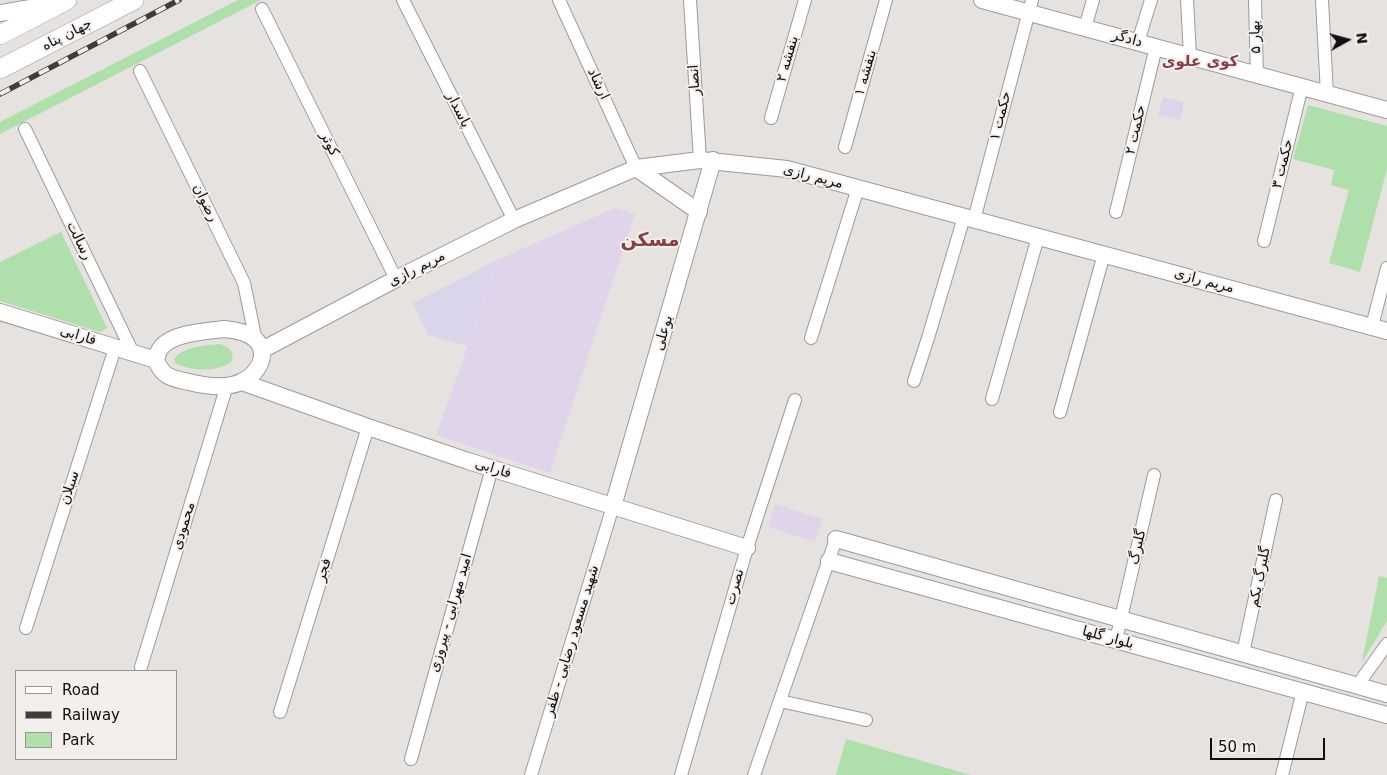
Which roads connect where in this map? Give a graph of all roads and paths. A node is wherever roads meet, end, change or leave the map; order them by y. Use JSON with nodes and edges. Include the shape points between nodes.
{"nodes":[{"id":1,"x":134,"y":0,"type":"edge"},
{"id":2,"x":403,"y":0,"type":"edge"},
{"id":3,"x":559,"y":0,"type":"edge"},
{"id":4,"x":690,"y":0,"type":"edge"},
{"id":5,"x":805,"y":0,"type":"edge"},
{"id":6,"x":886,"y":0,"type":"edge"},
{"id":7,"x":982,"y":0,"type":"edge"},
{"id":8,"x":1093,"y":0,"type":"edge"},
{"id":9,"x":1151,"y":0,"type":"edge"},
{"id":10,"x":1187,"y":0,"type":"edge"},
{"id":11,"x":1254,"y":0,"type":"edge"},
{"id":12,"x":1322,"y":0,"type":"edge"},
{"id":13,"x":65,"y":1,"type":"edge"},
{"id":14,"x":1030,"y":6,"type":"edge"},
{"id":15,"x":262,"y":9,"type":"dead end"},
{"id":16,"x":0,"y":13,"type":"edge"},
{"id":17,"x":1085,"y":28,"type":"junction"},
{"id":18,"x":0,"y":35,"type":"edge"},
{"id":19,"x":1138,"y":42,"type":"junction"},
{"id":20,"x":1156,"y":47,"type":"junction"},
{"id":21,"x":1190,"y":56,"type":"junction"},
{"id":22,"x":0,"y":70,"type":"edge"},
{"id":23,"x":140,"y":71,"type":"dead end"},
{"id":24,"x":1257,"y":75,"type":"junction"},
{"id":25,"x":1302,"y":86,"type":"junction"},
{"id":26,"x":1327,"y":94,"type":"junction"},
{"id":27,"x":1387,"y":110,"type":"edge"},
{"id":28,"x":771,"y":118,"type":"dead end"},
{"id":29,"x":25,"y":129,"type":"dead end"},
{"id":30,"x":845,"y":147,"type":"dead end"},
{"id":31,"x":707,"y":160,"type":"junction"},
{"id":32,"x":636,"y":168,"type":"junction"},
{"id":33,"x":858,"y":188,"type":"junction"},
{"id":34,"x":699,"y":212,"type":"junction"},
{"id":35,"x":1116,"y":212,"type":"dead end"},
{"id":36,"x":969,"y":219,"type":"junction"},
{"id":37,"x":514,"y":220,"type":"junction"},
{"id":38,"x":1038,"y":237,"type":"junction"},
{"id":39,"x":1264,"y":241,"type":"dead end"},
{"id":40,"x":1104,"y":254,"type":"junction"},
{"id":41,"x":1387,"y":268,"type":"edge"},
{"id":42,"x":396,"y":279,"type":"junction"},
{"id":43,"x":0,"y":312,"type":"edge"},
{"id":44,"x":1380,"y":328,"type":"edge"},
{"id":45,"x":811,"y":338,"type":"dead end"},
{"id":46,"x":259,"y":345,"type":"junction"},
{"id":47,"x":115,"y":348,"type":"junction"},
{"id":48,"x":133,"y":353,"type":"junction"},
{"id":49,"x":156,"y":360,"type":"junction"},
{"id":50,"x":914,"y":381,"type":"dead end"},
{"id":51,"x":235,"y":384,"type":"junction"},
{"id":52,"x":992,"y":399,"type":"dead end"},
{"id":53,"x":795,"y":400,"type":"dead end"},
{"id":54,"x":1060,"y":412,"type":"dead end"},
{"id":55,"x":368,"y":427,"type":"junction"},
{"id":56,"x":492,"y":468,"type":"junction"},
{"id":57,"x":1154,"y":475,"type":"dead end"},
{"id":58,"x":1276,"y":500,"type":"dead end"},
{"id":59,"x":613,"y":506,"type":"junction"},
{"id":60,"x":836,"y":539,"type":"joint"},
{"id":61,"x":747,"y":548,"type":"junction"},
{"id":62,"x":829,"y":561,"type":"junction"},
{"id":63,"x":1121,"y":619,"type":"junction"},
{"id":64,"x":26,"y":628,"type":"dead end"},
{"id":65,"x":1116,"y":640,"type":"junction"},
{"id":66,"x":1387,"y":644,"type":"edge"},
{"id":67,"x":1243,"y":654,"type":"junction"},
{"id":68,"x":141,"y":667,"type":"dead end"},
{"id":69,"x":1357,"y":686,"type":"junction"},
{"id":70,"x":1303,"y":691,"type":"junction"},
{"id":71,"x":1387,"y":694,"type":"edge"},
{"id":72,"x":780,"y":701,"type":"junction"},
{"id":73,"x":280,"y":712,"type":"dead end"},
{"id":74,"x":1387,"y":715,"type":"edge"},
{"id":75,"x":866,"y":720,"type":"dead end"},
{"id":76,"x":410,"y":759,"type":"dead end"},
{"id":77,"x":531,"y":775,"type":"edge"},
{"id":78,"x":680,"y":775,"type":"edge"},
{"id":79,"x":754,"y":775,"type":"edge"},
{"id":80,"x":1282,"y":775,"type":"edge"}],
"edges":[{"from":1,"to":22,"type":"main road","name":"جهان پناه"},
{"from":2,"to":37,"type":"street","name":"پاسدار"},
{"from":3,"to":32,"type":"street","name":"ارشاد"},
{"from":4,"to":31,"type":"street","name":"انصار"},
{"from":5,"to":28,"type":"street","name":"بنفشه ۲"},
{"from":6,"to":30,"type":"street","name":"بنفشه ۱"},
{"from":7,"to":14,"type":"street","name":"دادگر"},
{"from":8,"to":17,"type":"street"},
{"from":9,"to":19,"type":"street"},
{"from":10,"to":21,"type":"street"},
{"from":11,"to":24,"type":"street","name":"بهار ۵"},
{"from":12,"to":26,"type":"street"},
{"from":13,"to":16,"type":"street"},
{"from":13,"to":18,"type":"main road"},
{"from":14,"to":17,"type":"street","name":"دادگر"},
{"from":14,"to":36,"type":"street","name":"حکمت ۱"},
{"from":15,"to":42,"type":"street","name":"کوثر"},
{"from":17,"to":19,"type":"street","name":"دادگر"},
{"from":19,"to":20,"type":"street","name":"دادگر"},
{"from":20,"to":21,"type":"street","name":"دادگر"},
{"from":20,"to":35,"type":"street","name":"حکمت ۲"},
{"from":21,"to":24,"type":"street","name":"دادگر"},
{"from":23,"to":46,"type":"street","name":"رضوان","via":[[244,283]]},
{"from":24,"to":25,"type":"street","name":"دادگر"},
{"from":25,"to":26,"type":"street","name":"دادگر"},
{"from":25,"to":39,"type":"street","name":"حکمت ۳"},
{"from":26,"to":27,"type":"street","name":"دادگر"},
{"from":29,"to":48,"type":"street","name":"رسالت"},
{"from":31,"to":32,"type":"street","name":"مریم رازی"},
{"from":31,"to":33,"type":"street","name":"مریم رازی","via":[[787,169]]},
{"from":31,"to":34,"type":"street","name":"بوعلی"},
{"from":32,"to":34,"type":"street"},
{"from":32,"to":37,"type":"street","name":"مریم رازی"},
{"from":33,"to":36,"type":"street","name":"مریم رازی"},
{"from":33,"to":45,"type":"street"},
{"from":34,"to":59,"type":"street","name":"بوعلی"},
{"from":36,"to":38,"type":"street","name":"مریم رازی"},
{"from":36,"to":50,"type":"street","name":"حکمت ۱"},
{"from":37,"to":42,"type":"street","name":"مریم رازی"},
{"from":38,"to":40,"type":"street","name":"مریم رازی"},
{"from":38,"to":52,"type":"street"},
{"from":40,"to":44,"type":"street","name":"مریم رازی"},
{"from":40,"to":54,"type":"street"},
{"from":41,"to":44,"type":"street"},
{"from":42,"to":46,"type":"street","name":"مریم رازی"},
{"from":43,"to":47,"type":"street","name":"فارابی"},
{"from":46,"to":49,"type":"street","via":[[236,330],[202,331],[167,341],[160,348]]},
{"from":46,"to":51,"type":"street","via":[[258,368]]},
{"from":47,"to":48,"type":"street","name":"فارابی"},
{"from":47,"to":64,"type":"street","name":"سبلان"},
{"from":48,"to":49,"type":"street","name":"فارابی"},
{"from":49,"to":51,"type":"street","name":"فارابی","via":[[161,371],[172,378],[198,384]]},
{"from":51,"to":55,"type":"street","name":"فارابی"},
{"from":51,"to":68,"type":"street","name":"محمودی"},
{"from":53,"to":61,"type":"street","name":"نصرت"},
{"from":55,"to":56,"type":"street","name":"فارابی"},
{"from":55,"to":73,"type":"street","name":"فجر"},
{"from":56,"to":59,"type":"street","name":"فارابی"},
{"from":56,"to":76,"type":"street","name":"امید مهرابی - پیروزی"},
{"from":57,"to":63,"type":"street","name":"گلبرگ"},
{"from":58,"to":67,"type":"street","name":"گلبرگ یکم"},
{"from":59,"to":61,"type":"street","name":"فارابی"},
{"from":59,"to":77,"type":"street","name":"شهید مسعود رضایی - ظفر"},
{"from":60,"to":62,"type":"street"},
{"from":60,"to":63,"type":"street","name":"بلوار گلها"},
{"from":61,"to":78,"type":"street","name":"نصرت"},
{"from":62,"to":65,"type":"street","name":"بلوار گلها"},
{"from":62,"to":72,"type":"street"},
{"from":63,"to":65,"type":"street","name":"گلبرگ"},
{"from":63,"to":67,"type":"street","name":"بلوار گلها"},
{"from":65,"to":70,"type":"street","name":"بلوار گلها"},
{"from":66,"to":69,"type":"street"},
{"from":67,"to":69,"type":"street","name":"بلوار گلها"},
{"from":69,"to":71,"type":"street","name":"بلوار گلها"},
{"from":70,"to":74,"type":"street","name":"بلوار گلها"},
{"from":70,"to":80,"type":"street"},
{"from":72,"to":75,"type":"street"},
{"from":72,"to":79,"type":"street"}]}
